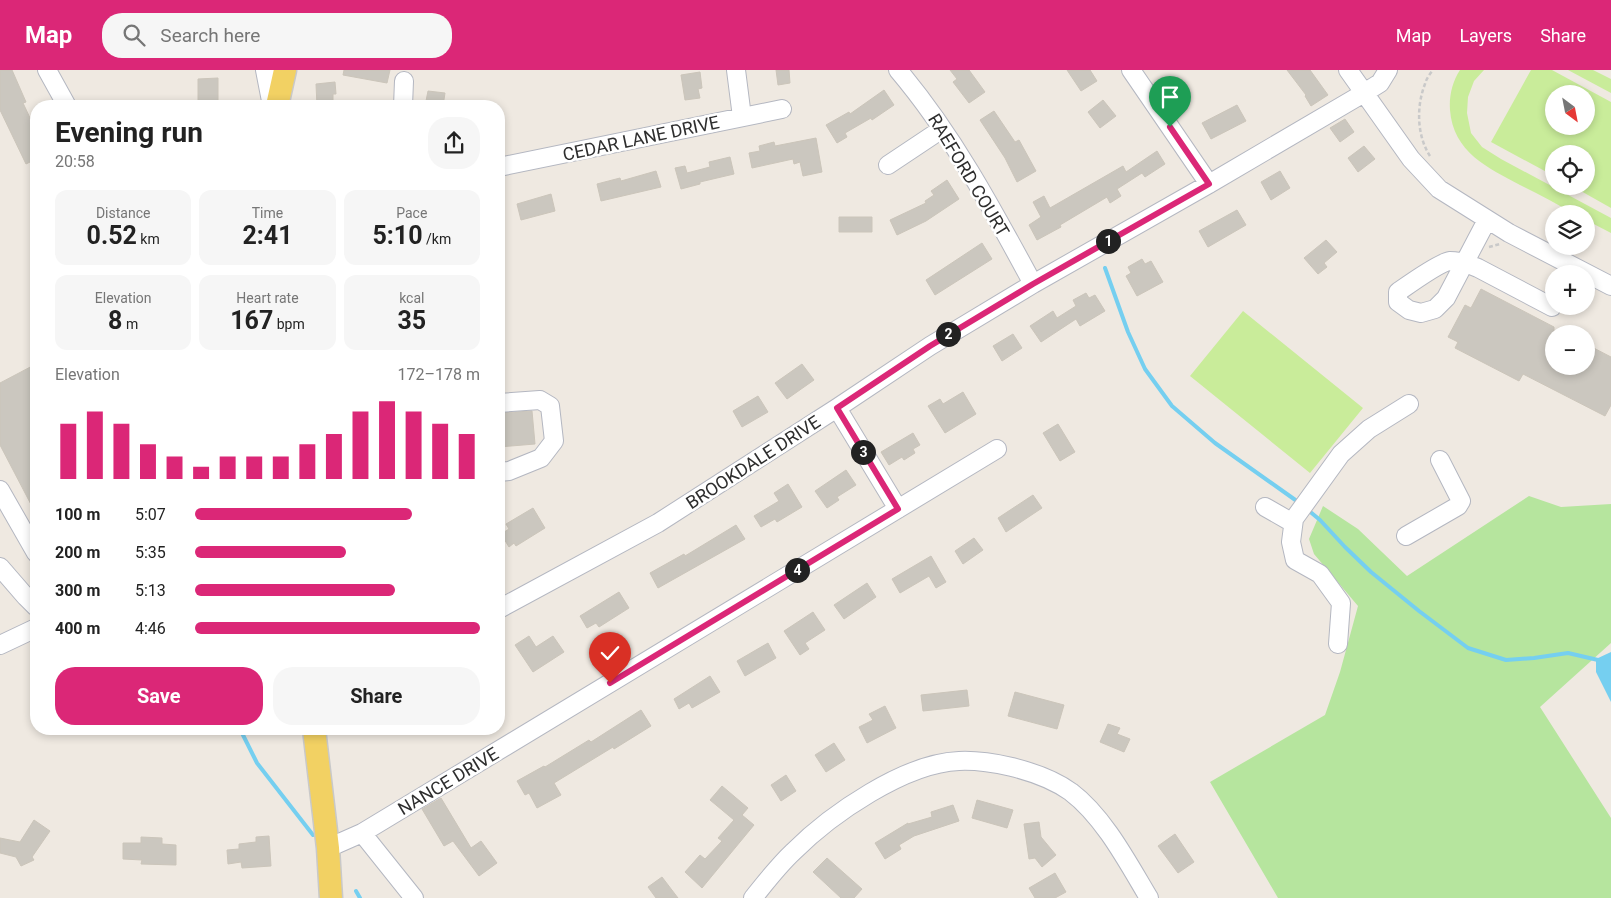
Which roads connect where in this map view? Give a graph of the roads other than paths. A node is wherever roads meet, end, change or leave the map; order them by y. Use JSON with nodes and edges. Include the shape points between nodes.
{"nodes":[{"id":1,"x":47,"y":70,"type":"edge"},
{"id":2,"x":265,"y":70,"type":"edge"},
{"id":3,"x":285,"y":70,"type":"edge"},
{"id":4,"x":736,"y":70,"type":"edge"},
{"id":5,"x":898,"y":70,"type":"edge"},
{"id":6,"x":1131,"y":70,"type":"edge"},
{"id":7,"x":1348,"y":70,"type":"edge"},
{"id":8,"x":1388,"y":70,"type":"edge"},
{"id":9,"x":404,"y":82,"type":"dead end"},
{"id":10,"x":1364,"y":93,"type":"junction"},
{"id":11,"x":64,"y":100,"type":"edge"},
{"id":12,"x":271,"y":100,"type":"edge"},
{"id":13,"x":278,"y":100,"type":"edge"},
{"id":14,"x":403,"y":100,"type":"edge"},
{"id":15,"x":782,"y":108,"type":"dead end"},
{"id":16,"x":742,"y":117,"type":"junction"},
{"id":17,"x":942,"y":129,"type":"junction"},
{"id":18,"x":505,"y":166,"type":"edge"},
{"id":19,"x":888,"y":166,"type":"dead end"},
{"id":20,"x":1209,"y":184,"type":"junction"},
{"id":21,"x":1488,"y":220,"type":"junction"},
{"id":22,"x":1033,"y":284,"type":"junction"},
{"id":23,"x":1611,"y":286,"type":"edge"},
{"id":24,"x":1545,"y":303,"type":"edge"},
{"id":25,"x":505,"y":403,"type":"edge"},
{"id":26,"x":1409,"y":404,"type":"dead end"},
{"id":27,"x":837,"y":408,"type":"junction"},
{"id":28,"x":996,"y":448,"type":"dead end"},
{"id":29,"x":1440,"y":460,"type":"dead end"},
{"id":30,"x":505,"y":471,"type":"edge"},
{"id":31,"x":0,"y":490,"type":"edge"},
{"id":32,"x":1265,"y":507,"type":"dead end"},
{"id":33,"x":898,"y":509,"type":"junction"},
{"id":34,"x":1295,"y":518,"type":"junction"},
{"id":35,"x":1406,"y":536,"type":"dead end"},
{"id":36,"x":30,"y":542,"type":"edge"},
{"id":37,"x":0,"y":567,"type":"edge"},
{"id":38,"x":30,"y":601,"type":"edge"},
{"id":39,"x":505,"y":607,"type":"edge"},
{"id":40,"x":30,"y":631,"type":"edge"},
{"id":41,"x":1338,"y":644,"type":"dead end"},
{"id":42,"x":0,"y":645,"type":"edge"},
{"id":43,"x":315,"y":735,"type":"edge"},
{"id":44,"x":362,"y":833,"type":"junction"},
{"id":45,"x":328,"y":848,"type":"junction"},
{"id":46,"x":331,"y":898,"type":"edge"},
{"id":47,"x":414,"y":898,"type":"edge"},
{"id":48,"x":753,"y":898,"type":"edge"},
{"id":49,"x":1149,"y":898,"type":"edge"}],
"edges":[{"from":1,"to":11,"type":"street"},
{"from":2,"to":12,"type":"street"},
{"from":3,"to":13,"type":"main road"},
{"from":4,"to":16,"type":"street"},
{"from":5,"to":17,"type":"street","name":"RAEFORD COURT"},
{"from":6,"to":20,"type":"street"},
{"from":7,"to":10,"type":"street"},
{"from":8,"to":10,"type":"street","name":"BROOKDALE DRIVE","via":[[1380,83]]},
{"from":9,"to":14,"type":"street"},
{"from":10,"to":20,"type":"street","name":"BROOKDALE DRIVE"},
{"from":10,"to":21,"type":"street","via":[[1411,159],[1439,189]]},
{"from":15,"to":16,"type":"street","name":"CEDAR LANE DRIVE"},
{"from":16,"to":18,"type":"street","name":"CEDAR LANE DRIVE"},
{"from":17,"to":19,"type":"street"},
{"from":17,"to":22,"type":"street","name":"RAEFORD COURT","via":[[985,196]]},
{"from":20,"to":22,"type":"street","name":"BROOKDALE DRIVE"},
{"from":21,"to":23,"type":"street"},
{"from":21,"to":24,"type":"street","via":[[1471,265]]},
{"from":22,"to":27,"type":"street","name":"BROOKDALE DRIVE","via":[[930,346]]},
{"from":25,"to":30,"type":"street","via":[[540,400],[550,406],[554,441],[541,458]]},
{"from":26,"to":34,"type":"street","via":[[1369,429],[1341,454]]},
{"from":27,"to":33,"type":"street"},
{"from":27,"to":39,"type":"street","name":"BROOKDALE DRIVE","via":[[658,523]]},
{"from":28,"to":33,"type":"street","name":"NANCE DRIVE"},
{"from":29,"to":35,"type":"street","via":[[1461,501],[1458,506]]},
{"from":31,"to":36,"type":"street"},
{"from":32,"to":34,"type":"street"},
{"from":33,"to":44,"type":"street","name":"NANCE DRIVE"},
{"from":34,"to":41,"type":"street","via":[[1291,542],[1296,560],[1320,574],[1340,603]]},
{"from":37,"to":38,"type":"street"},
{"from":40,"to":42,"type":"street"},
{"from":43,"to":45,"type":"main road"},
{"from":44,"to":45,"type":"street","name":"NANCE DRIVE"},
{"from":44,"to":47,"type":"street"},
{"from":45,"to":46,"type":"main road"},
{"from":48,"to":49,"type":"street","via":[[792,852],[844,810],[873,792],[917,769],[958,761],[982,761],[1027,771],[1070,792],[1106,830]]}]}
